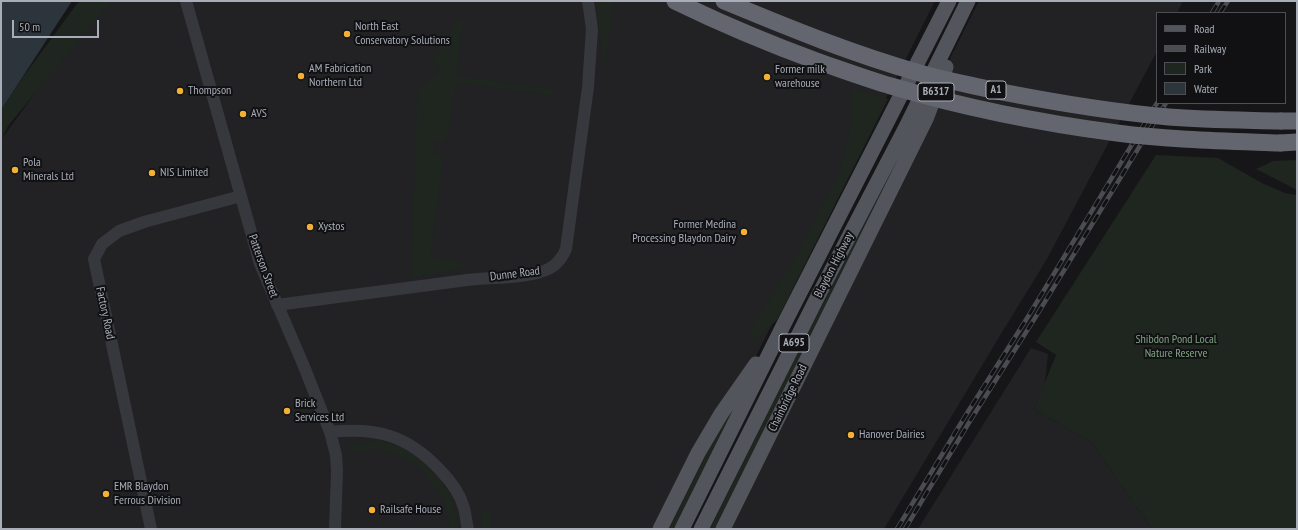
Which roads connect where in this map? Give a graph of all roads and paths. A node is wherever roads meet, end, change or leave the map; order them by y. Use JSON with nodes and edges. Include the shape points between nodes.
{"nodes":[{"id":1,"x":186,"y":1,"type":"edge"},
{"id":2,"x":588,"y":1,"type":"edge"},
{"id":3,"x":674,"y":1,"type":"edge"},
{"id":4,"x":724,"y":1,"type":"edge"},
{"id":5,"x":949,"y":1,"type":"edge"},
{"id":6,"x":969,"y":1,"type":"edge"},
{"id":7,"x":1289,"y":121,"type":"edge"},
{"id":8,"x":1297,"y":142,"type":"edge"},
{"id":9,"x":241,"y":196,"type":"junction"},
{"id":10,"x":277,"y":305,"type":"junction"},
{"id":11,"x":786,"y":320,"type":"junction"},
{"id":12,"x":330,"y":432,"type":"junction"},
{"id":13,"x":151,"y":529,"type":"edge"},
{"id":14,"x":335,"y":529,"type":"edge"},
{"id":15,"x":468,"y":529,"type":"edge"},
{"id":16,"x":660,"y":529,"type":"edge"},
{"id":17,"x":682,"y":529,"type":"edge"},
{"id":18,"x":701,"y":529,"type":"edge"},
{"id":19,"x":723,"y":529,"type":"edge"}],
"edges":[{"from":1,"to":9,"type":"street","name":"Patterson Street"},
{"from":2,"to":10,"type":"street","name":"Dunne Road","via":[[592,29],[586,102],[566,249],[554,266],[527,275],[481,278]]},
{"from":3,"to":8,"type":"highway","number":"A1","bridge":true,"via":[[768,43],[819,62],[892,86],[966,106],[1117,133],[1194,140]]},
{"from":4,"to":7,"type":"highway","number":"A1","bridge":true,"via":[[862,54],[922,74],[962,83],[1098,110],[1199,119]]},
{"from":5,"to":11,"type":"main road","name":"Blaydon Highway","number":"A695"},
{"from":6,"to":18,"type":"main road","name":"Blaydon Highway","number":"A695"},
{"from":6,"to":19,"type":"main road","name":"Chainbridge Road","number":"B6317","via":[[926,119]]},
{"from":9,"to":10,"type":"street","name":"Patterson Street","via":[[260,264]]},
{"from":9,"to":13,"type":"street","name":"Factory Road","via":[[119,231],[102,244],[94,259]]},
{"from":10,"to":12,"type":"street","name":"Patterson Street"},
{"from":11,"to":16,"type":"main road","via":[[721,414],[698,453]]},
{"from":11,"to":17,"type":"main road","name":"Blaydon Highway","number":"A695"},
{"from":12,"to":14,"type":"street","name":"Patterson Street","via":[[337,471]]},
{"from":12,"to":15,"type":"street","via":[[376,432],[398,438],[422,452],[445,475],[457,492],[464,507]]}]}
